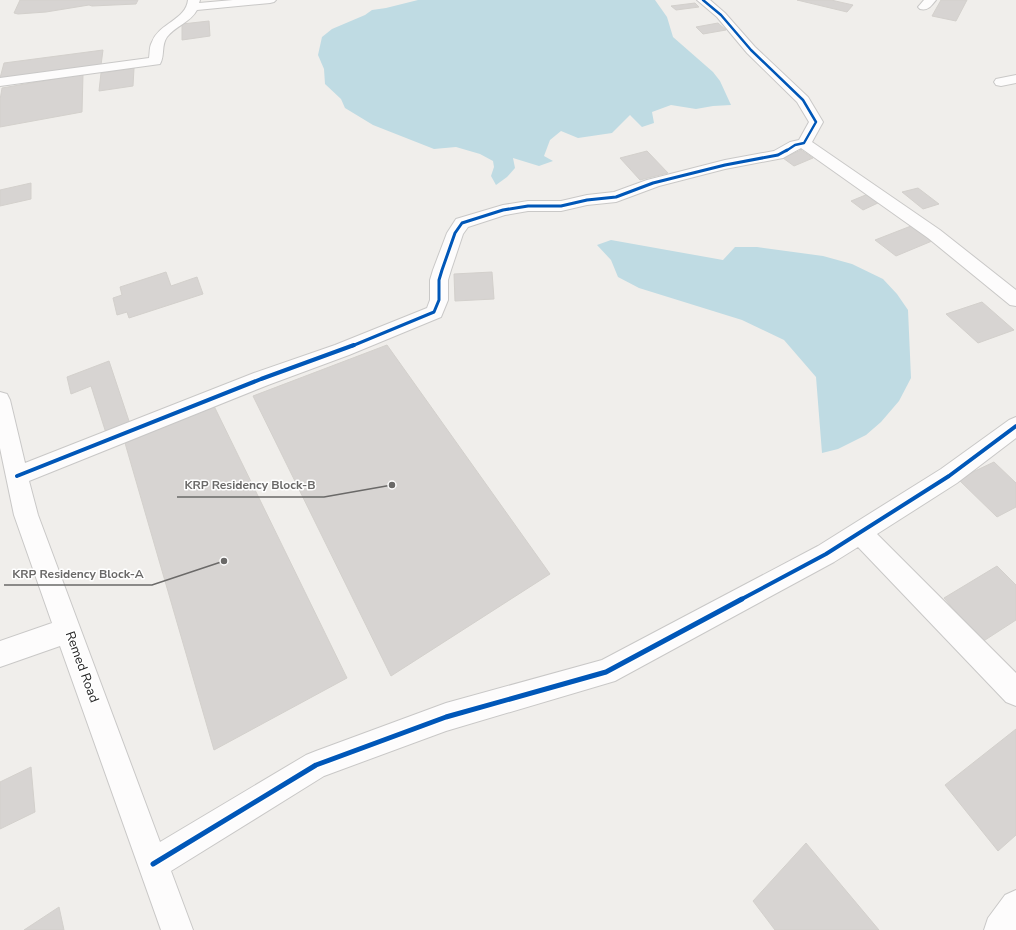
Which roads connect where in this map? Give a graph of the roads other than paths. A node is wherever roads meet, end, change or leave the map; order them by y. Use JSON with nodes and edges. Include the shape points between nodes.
{"nodes":[{"id":1,"x":270,"y":0,"type":"edge"},
{"id":2,"x":703,"y":0,"type":"edge"},
{"id":3,"x":194,"y":4,"type":"edge"},
{"id":4,"x":1016,"y":79,"type":"edge"},
{"id":5,"x":0,"y":82,"type":"edge"},
{"id":6,"x":1001,"y":82,"type":"dead end"},
{"id":7,"x":804,"y":143,"type":"junction"},
{"id":8,"x":1016,"y":300,"type":"edge"},
{"id":9,"x":0,"y":400,"type":"edge"},
{"id":10,"x":1016,"y":426,"type":"edge"},
{"id":11,"x":17,"y":476,"type":"junction"},
{"id":12,"x":860,"y":532,"type":"junction"},
{"id":13,"x":68,"y":630,"type":"junction"},
{"id":14,"x":0,"y":654,"type":"edge"},
{"id":15,"x":1016,"y":692,"type":"edge"},
{"id":16,"x":153,"y":864,"type":"junction"},
{"id":17,"x":1016,"y":906,"type":"edge"},
{"id":18,"x":177,"y":930,"type":"edge"},
{"id":19,"x":1000,"y":930,"type":"edge"}],
"edges":[{"from":1,"to":3,"type":"street"},
{"from":2,"to":7,"type":"street","via":[[803,100],[816,122]]},
{"from":3,"to":5,"type":"street","via":[[187,16],[161,35],[155,49],[155,61]]},
{"from":4,"to":6,"type":"street"},
{"from":7,"to":8,"type":"street","via":[[934,234]]},
{"from":7,"to":11,"type":"street","via":[[778,154],[653,183],[616,197],[561,206],[528,206],[503,210],[462,223],[455,233],[442,270],[439,300],[434,312]]},
{"from":9,"to":11,"type":"street","name":"Remed Road"},
{"from":10,"to":12,"type":"street","via":[[949,476]]},
{"from":11,"to":13,"type":"street","name":"Remed Road","via":[[26,514]]},
{"from":12,"to":15,"type":"street"},
{"from":12,"to":16,"type":"street","via":[[826,554],[606,672],[446,717],[316,765]]},
{"from":13,"to":14,"type":"street"},
{"from":13,"to":16,"type":"street","name":"Remed Road"},
{"from":16,"to":18,"type":"street","name":"Remed Road"},
{"from":17,"to":19,"type":"street"}]}
